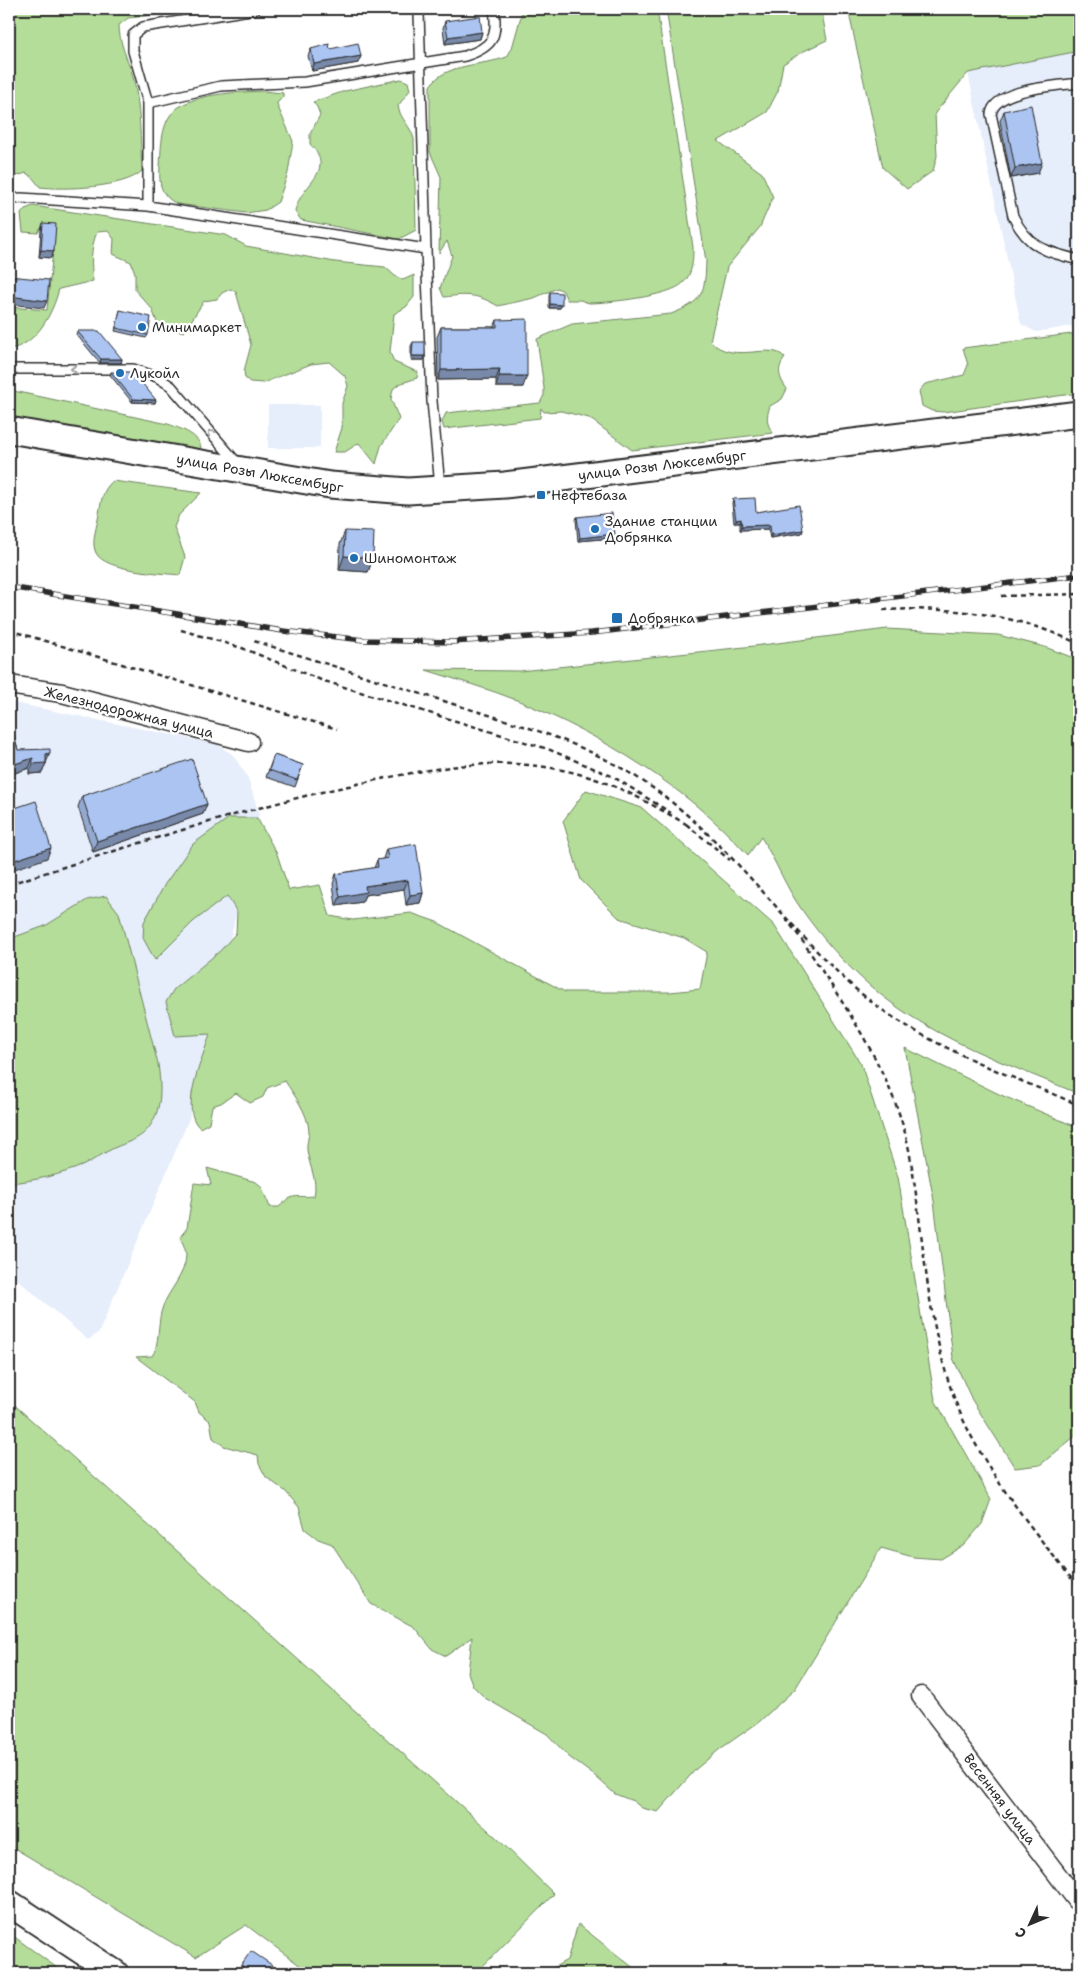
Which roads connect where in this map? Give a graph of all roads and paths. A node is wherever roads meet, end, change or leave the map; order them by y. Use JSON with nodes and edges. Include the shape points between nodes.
{"nodes":[{"id":1,"x":256,"y":9,"type":"edge"},
{"id":2,"x":494,"y":9,"type":"edge"},
{"id":3,"x":419,"y":13,"type":"dead end"},
{"id":4,"x":422,"y":64,"type":"junction"},
{"id":5,"x":1079,"y":83,"type":"edge"},
{"id":6,"x":148,"y":103,"type":"junction"},
{"id":7,"x":9,"y":204,"type":"edge"},
{"id":8,"x":148,"y":206,"type":"junction"},
{"id":9,"x":426,"y":249,"type":"junction"},
{"id":10,"x":1079,"y":260,"type":"edge"},
{"id":11,"x":9,"y":369,"type":"edge"},
{"id":12,"x":1079,"y":414,"type":"edge"},
{"id":13,"x":9,"y":430,"type":"edge"},
{"id":14,"x":243,"y":470,"type":"junction"},
{"id":15,"x":440,"y":490,"type":"junction"},
{"id":16,"x":1079,"y":594,"type":"edge"},
{"id":17,"x":1001,"y":596,"type":"dead end"},
{"id":18,"x":883,"y":610,"type":"dead end"},
{"id":19,"x":9,"y":630,"type":"edge"},
{"id":20,"x":181,"y":630,"type":"dead end"},
{"id":21,"x":254,"y":641,"type":"dead end"},
{"id":22,"x":1079,"y":644,"type":"edge"},
{"id":23,"x":9,"y":685,"type":"edge"},
{"id":24,"x":337,"y":729,"type":"dead end"},
{"id":25,"x":249,"y":742,"type":"dead end"},
{"id":26,"x":686,"y":824,"type":"junction"},
{"id":27,"x":752,"y":879,"type":"junction"},
{"id":28,"x":9,"y":884,"type":"edge"},
{"id":29,"x":767,"y":896,"type":"junction"},
{"id":30,"x":1079,"y":1105,"type":"edge"},
{"id":31,"x":1079,"y":1588,"type":"edge"},
{"id":32,"x":921,"y":1696,"type":"dead end"},
{"id":33,"x":1079,"y":1902,"type":"edge"},
{"id":34,"x":9,"y":1903,"type":"edge"},
{"id":35,"x":115,"y":1973,"type":"edge"}],
"edges":[{"from":1,"to":6,"type":"lane","via":[[135,32],[133,52]]},
{"from":2,"to":4,"type":"lane","via":[[494,36],[480,51]]},
{"from":3,"to":4,"type":"lane"},
{"from":4,"to":6,"type":"lane","via":[[305,82],[221,86]]},
{"from":4,"to":9,"type":"lane"},
{"from":5,"to":10,"type":"lane","via":[[1017,92],[997,101],[991,114],[1013,216],[1021,231],[1030,242],[1049,252]]},
{"from":6,"to":8,"type":"lane"},
{"from":7,"to":8,"type":"lane","via":[[21,198]]},
{"from":8,"to":9,"type":"lane"},
{"from":9,"to":15,"type":"lane","via":[[432,401]]},
{"from":14,"to":11,"type":"lane","one_way":true,"via":[[171,386],[157,377],[133,369]]},
{"from":12,"to":15,"type":"street","name":"улица Розы Люксембург","via":[[505,485]]},
{"from":13,"to":14,"type":"street","name":"улица Розы Люксембург"},
{"from":14,"to":15,"type":"street","name":"улица Розы Люксембург","via":[[356,488]]},
{"from":16,"to":17,"type":"path"},
{"from":18,"to":22,"type":"path","via":[[962,609],[1027,624]]},
{"from":19,"to":24,"type":"path"},
{"from":20,"to":26,"type":"path","via":[[242,648],[321,680],[571,758],[612,776]]},
{"from":21,"to":27,"type":"path","via":[[552,734],[596,753],[662,794]]},
{"from":23,"to":25,"type":"street","name":"Железнодорожная улица","via":[[62,693]]},
{"from":26,"to":27,"type":"path"},
{"from":26,"to":28,"type":"path","via":[[618,787],[570,772],[492,764],[446,766],[284,800]]},
{"from":27,"to":29,"type":"path"},
{"from":29,"to":30,"type":"path","via":[[850,984],[880,1008],[953,1050]]},
{"from":29,"to":31,"type":"path","via":[[809,949],[853,1019],[892,1095],[909,1149],[930,1303],[952,1393],[970,1432],[1006,1491]]},
{"from":32,"to":33,"type":"street","name":"Весенняя улица"},
{"from":34,"to":35,"type":"street"}]}
